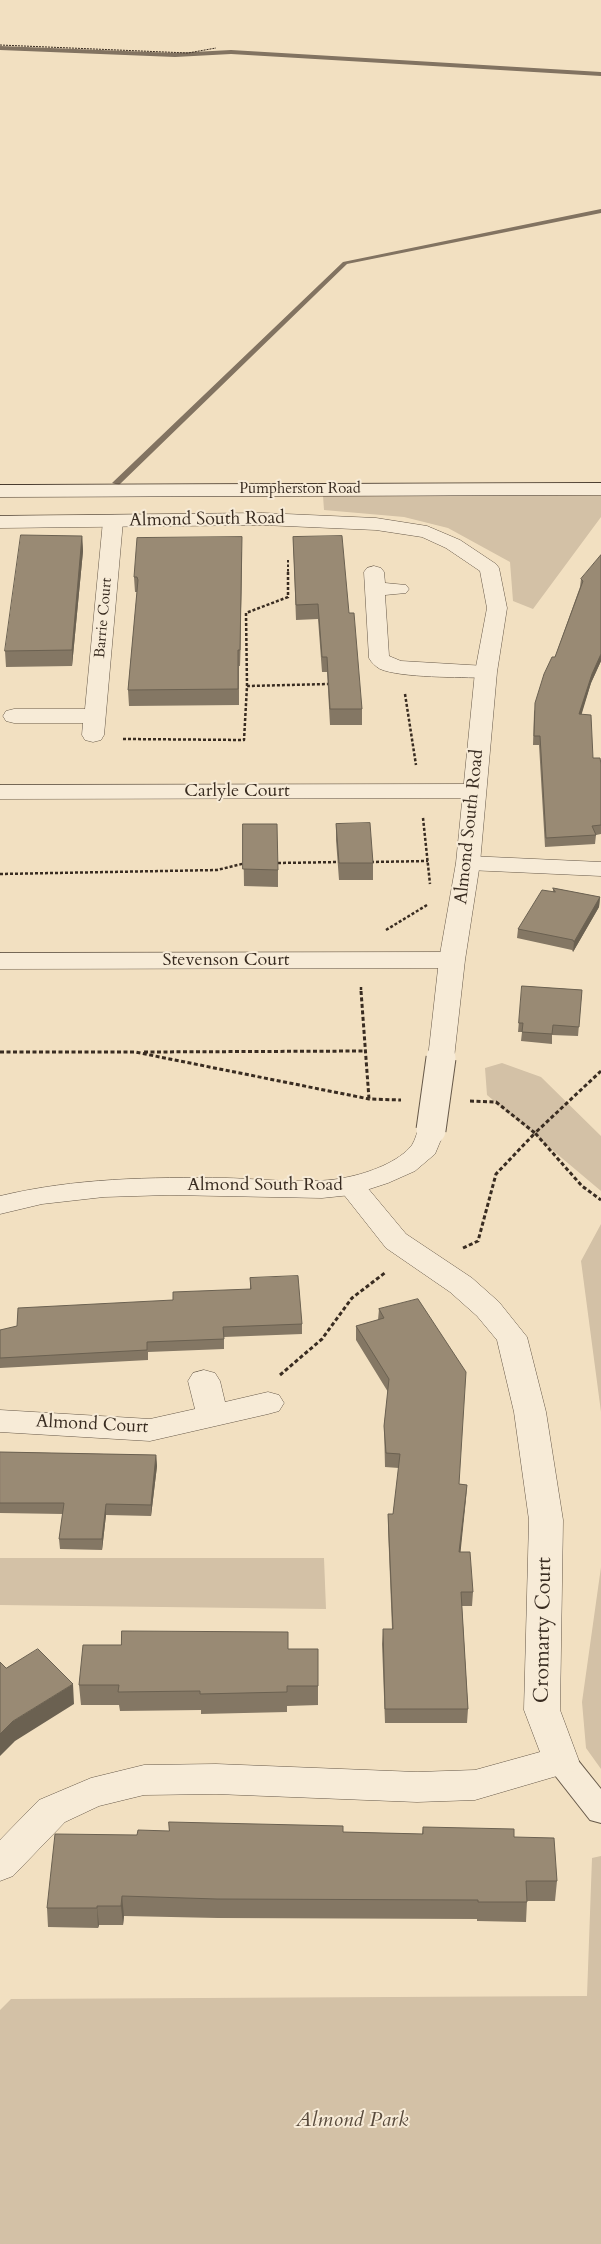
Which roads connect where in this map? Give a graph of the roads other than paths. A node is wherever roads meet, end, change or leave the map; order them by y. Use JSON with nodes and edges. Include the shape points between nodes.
{"nodes":[{"id":1,"x":601,"y":489,"type":"edge"},
{"id":2,"x":0,"y":491,"type":"edge"},
{"id":3,"x":113,"y":521,"type":"junction"},
{"id":4,"x":0,"y":522,"type":"edge"},
{"id":5,"x":399,"y":589,"type":"dead end"},
{"id":6,"x":486,"y":672,"type":"junction"},
{"id":7,"x":14,"y":716,"type":"dead end"},
{"id":8,"x":474,"y":791,"type":"junction"},
{"id":9,"x":0,"y":792,"type":"edge"},
{"id":10,"x":468,"y":863,"type":"junction"},
{"id":11,"x":601,"y":869,"type":"edge"},
{"id":12,"x":452,"y":960,"type":"junction"},
{"id":13,"x":0,"y":962,"type":"edge"},
{"id":14,"x":351,"y":1186,"type":"junction"},
{"id":15,"x":0,"y":1204,"type":"edge"},
{"id":16,"x":204,"y":1381,"type":"dead end"},
{"id":17,"x":268,"y":1403,"type":"dead end"},
{"id":18,"x":213,"y":1416,"type":"junction"},
{"id":19,"x":0,"y":1422,"type":"edge"},
{"id":20,"x":561,"y":1761,"type":"junction"},
{"id":21,"x":601,"y":1811,"type":"edge"},
{"id":22,"x":0,"y":1865,"type":"edge"}],
"edges":[{"from":1,"to":2,"type":"street","name":"Pumpherston Road"},
{"from":3,"to":4,"type":"street","name":"Almond South Road"},
{"from":3,"to":6,"type":"street","name":"Almond South Road","via":[[315,520],[376,524],[427,532],[453,544],[489,568],[498,608]]},
{"from":3,"to":7,"type":"street","name":"Barrie Court","via":[[94,725]]},
{"from":5,"to":6,"type":"street","via":[[374,580],[380,658],[387,664],[401,667]]},
{"from":6,"to":8,"type":"street","name":"Almond South Road"},
{"from":8,"to":9,"type":"street","name":"Carlyle Court"},
{"from":8,"to":10,"type":"street","name":"Almond South Road"},
{"from":10,"to":11,"type":"street"},
{"from":10,"to":12,"type":"street","name":"Almond South Road"},
{"from":12,"to":13,"type":"street","name":"Stevenson Court"},
{"from":12,"to":14,"type":"street","name":"Almond South Road","bridge":true,"via":[[431,1130],[425,1148],[405,1165]]},
{"from":14,"to":15,"type":"street","name":"Almond South Road","via":[[322,1190],[169,1186],[104,1188],[42,1195]]},
{"from":14,"to":20,"type":"street","name":"Cromarty Court","via":[[396,1241],[461,1285],[512,1337],[530,1412],[546,1520],[542,1710]]},
{"from":16,"to":18,"type":"street"},
{"from":17,"to":18,"type":"street","name":"Almond Court"},
{"from":18,"to":19,"type":"street","name":"Almond Court","via":[[150,1430]]},
{"from":20,"to":21,"type":"lane"},
{"from":20,"to":22,"type":"street","via":[[475,1785],[417,1787],[216,1779],[144,1780],[90,1793],[52,1811]]}]}
